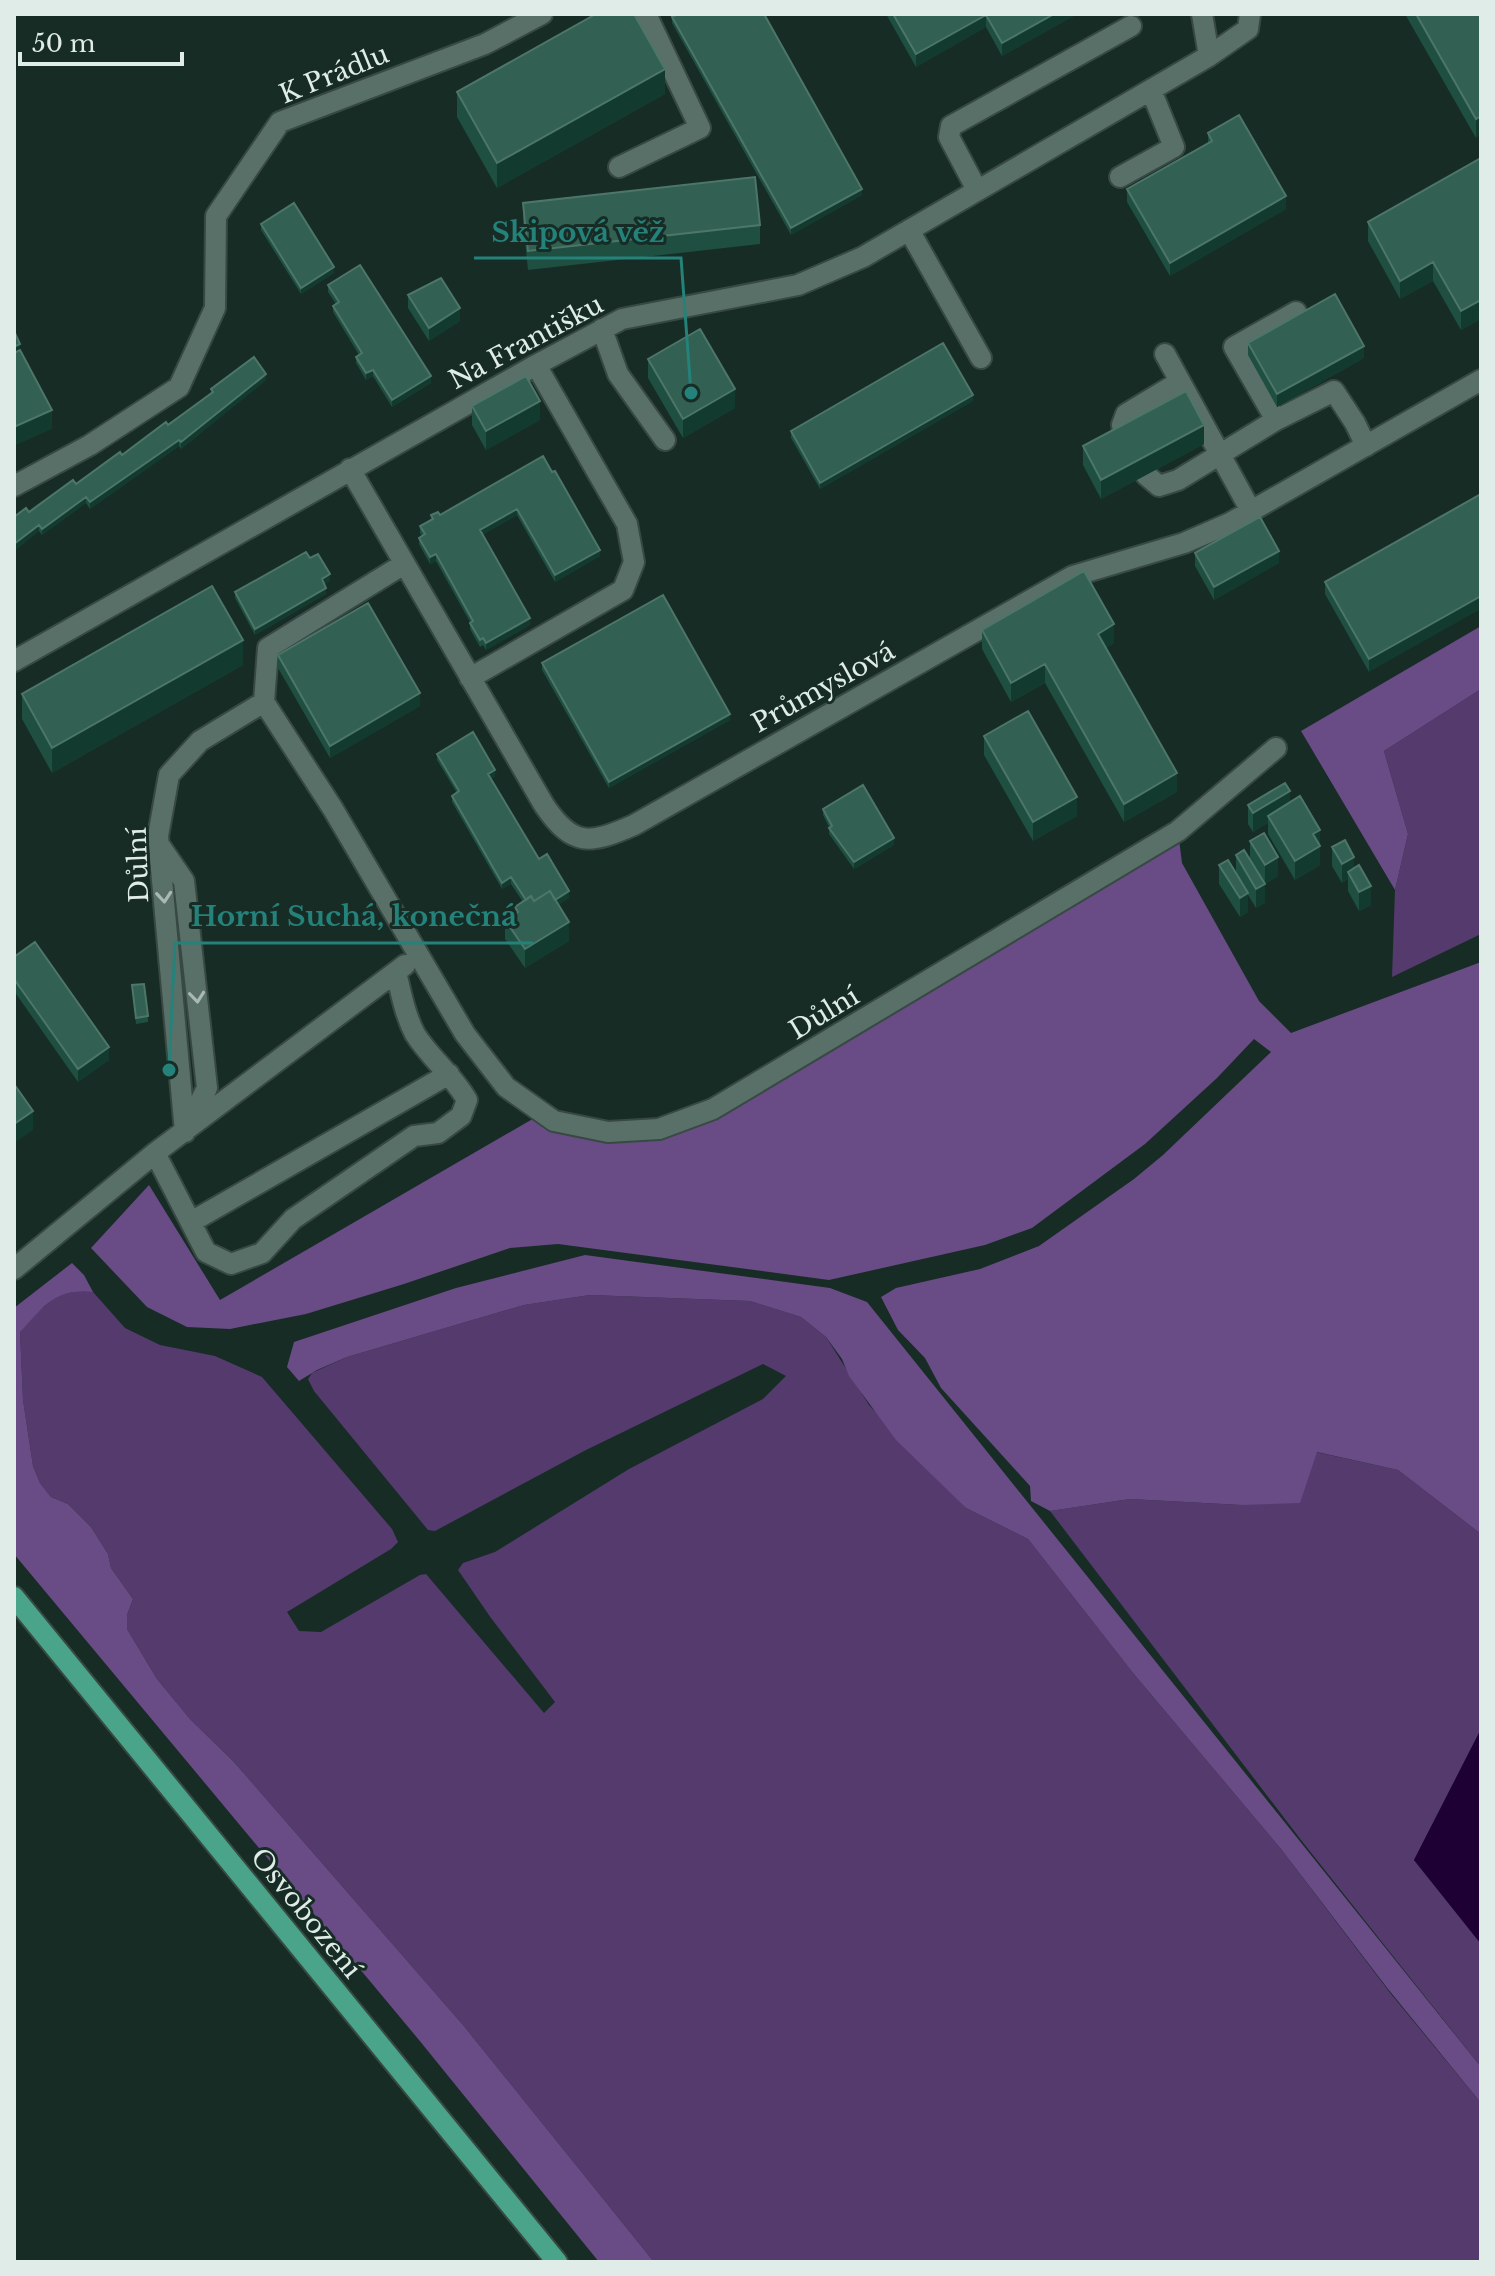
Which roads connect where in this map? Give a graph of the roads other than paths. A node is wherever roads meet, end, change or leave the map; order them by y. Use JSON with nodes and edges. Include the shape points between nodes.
{"nodes":[{"id":1,"x":542,"y":14,"type":"edge"},
{"id":2,"x":646,"y":14,"type":"edge"},
{"id":3,"x":1202,"y":14,"type":"edge"},
{"id":4,"x":1250,"y":14,"type":"edge"},
{"id":5,"x":1131,"y":26,"type":"dead end"},
{"id":6,"x":1209,"y":56,"type":"junction"},
{"id":7,"x":1151,"y":90,"type":"junction"},
{"id":8,"x":619,"y":167,"type":"dead end"},
{"id":9,"x":1120,"y":177,"type":"dead end"},
{"id":10,"x":977,"y":190,"type":"junction"},
{"id":11,"x":909,"y":230,"type":"junction"},
{"id":12,"x":1296,"y":312,"type":"edge"},
{"id":13,"x":602,"y":329,"type":"junction"},
{"id":14,"x":1165,"y":354,"type":"dead end"},
{"id":15,"x":981,"y":358,"type":"dead end"},
{"id":16,"x":536,"y":365,"type":"junction"},
{"id":17,"x":1481,"y":380,"type":"edge"},
{"id":18,"x":1179,"y":382,"type":"junction"},
{"id":19,"x":1276,"y":420,"type":"junction"},
{"id":20,"x":665,"y":440,"type":"dead end"},
{"id":21,"x":1127,"y":442,"type":"edge"},
{"id":22,"x":1366,"y":446,"type":"junction"},
{"id":23,"x":1219,"y":456,"type":"junction"},
{"id":24,"x":350,"y":469,"type":"junction"},
{"id":25,"x":1146,"y":475,"type":"edge"},
{"id":26,"x":14,"y":486,"type":"edge"},
{"id":27,"x":1251,"y":511,"type":"junction"},
{"id":28,"x":404,"y":564,"type":"junction"},
{"id":29,"x":14,"y":661,"type":"edge"},
{"id":30,"x":470,"y":678,"type":"junction"},
{"id":31,"x":264,"y":702,"type":"junction"},
{"id":32,"x":1276,"y":748,"type":"dead end"},
{"id":33,"x":418,"y":956,"type":"junction"},
{"id":34,"x":396,"y":972,"type":"junction"},
{"id":35,"x":449,"y":1074,"type":"junction"},
{"id":36,"x":185,"y":1132,"type":"junction"},
{"id":37,"x":155,"y":1153,"type":"junction"},
{"id":38,"x":191,"y":1222,"type":"junction"},
{"id":39,"x":14,"y":1269,"type":"edge"},
{"id":40,"x":14,"y":1597,"type":"edge"},
{"id":41,"x":557,"y":2262,"type":"edge"}],
"edges":[{"from":1,"to":26,"type":"street","name":"K Prádlu","via":[[485,44],[280,122],[216,216],[215,308],[179,387]]},
{"from":2,"to":8,"type":"street","via":[[700,128]]},
{"from":3,"to":6,"type":"street"},
{"from":4,"to":6,"type":"street","name":"Na Františku","via":[[1248,29]]},
{"from":5,"to":10,"type":"street","via":[[951,126],[949,137]]},
{"from":6,"to":7,"type":"street","name":"Na Františku"},
{"from":7,"to":9,"type":"street","via":[[1174,147]]},
{"from":7,"to":10,"type":"street","name":"Na Františku"},
{"from":10,"to":11,"type":"street","name":"Na Františku"},
{"from":11,"to":13,"type":"street","name":"Na Františku","via":[[798,285],[622,319]]},
{"from":11,"to":15,"type":"street"},
{"from":12,"to":19,"type":"street","via":[[1234,347]]},
{"from":13,"to":16,"type":"street","name":"Na Františku"},
{"from":13,"to":20,"type":"street","via":[[618,374]]},
{"from":14,"to":18,"type":"street"},
{"from":16,"to":24,"type":"street","name":"Na Františku"},
{"from":16,"to":30,"type":"street","via":[[627,524],[634,562],[623,590]]},
{"from":17,"to":22,"type":"street","name":"Průmyslová"},
{"from":18,"to":21,"type":"street","via":[[1126,414],[1122,425]]},
{"from":18,"to":23,"type":"street"},
{"from":19,"to":22,"type":"street","via":[[1334,391]]},
{"from":19,"to":23,"type":"street"},
{"from":22,"to":27,"type":"street","name":"Průmyslová"},
{"from":23,"to":25,"type":"street","via":[[1159,486]]},
{"from":23,"to":27,"type":"street"},
{"from":24,"to":28,"type":"street","name":"Průmyslová"},
{"from":24,"to":29,"type":"street","name":"Na Františku"},
{"from":27,"to":30,"type":"street","name":"Průmyslová","via":[[1184,543],[1073,576],[604,838],[581,838],[559,827]]},
{"from":28,"to":30,"type":"street","name":"Průmyslová"},
{"from":28,"to":31,"type":"street","via":[[268,648]]},
{"from":31,"to":33,"type":"street","name":"Důlní"},
{"from":31,"to":36,"type":"street","name":"Důlní","one_way":true,"via":[[200,741],[169,775],[159,844]]},
{"from":32,"to":33,"type":"street","name":"Důlní","via":[[1178,831],[713,1109],[659,1129],[608,1132],[554,1121],[506,1087],[465,1034]]},
{"from":33,"to":34,"type":"street"},
{"from":34,"to":35,"type":"street","via":[[416,1035]]},
{"from":34,"to":36,"type":"street"},
{"from":35,"to":38,"type":"street"},
{"from":35,"to":38,"type":"street","via":[[467,1100],[461,1116],[438,1133],[414,1136],[317,1202],[262,1253],[231,1264],[206,1252]]},
{"from":36,"to":37,"type":"street"},
{"from":37,"to":38,"type":"street"},
{"from":37,"to":39,"type":"street"},
{"from":40,"to":41,"type":"main road","name":"Osvobození"}]}
